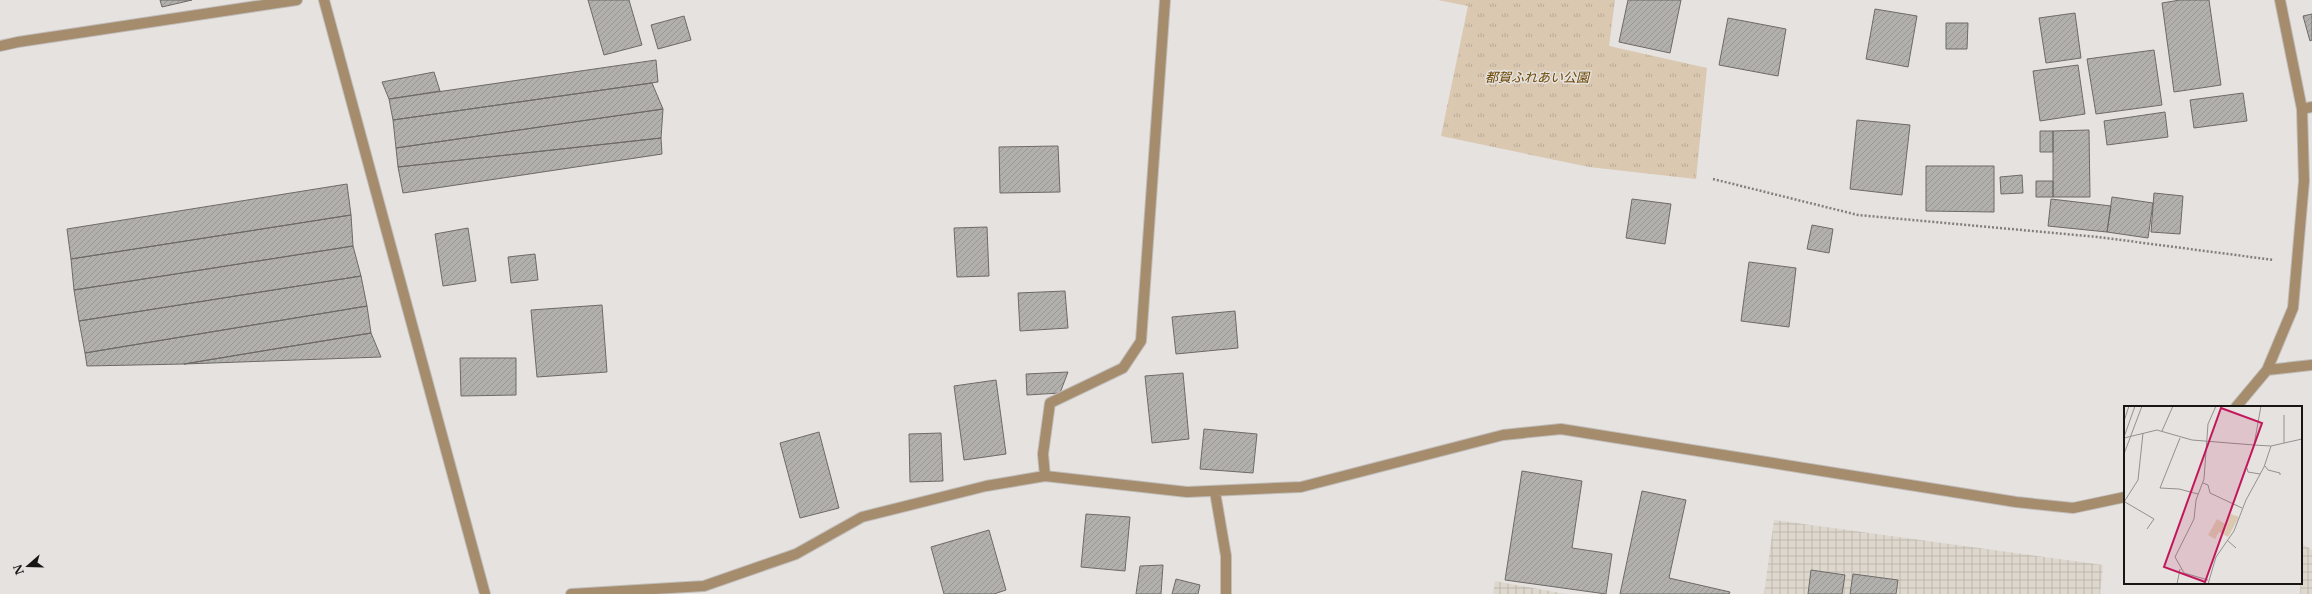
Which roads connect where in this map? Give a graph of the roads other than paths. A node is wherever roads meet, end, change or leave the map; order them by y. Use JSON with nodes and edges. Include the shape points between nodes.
{"nodes":[{"id":1,"x":297,"y":0,"type":"edge"},
{"id":2,"x":324,"y":0,"type":"edge"},
{"id":3,"x":1165,"y":0,"type":"edge"},
{"id":4,"x":2280,"y":0,"type":"edge"},
{"id":5,"x":0,"y":46,"type":"edge"},
{"id":6,"x":2307,"y":108,"type":"edge"},
{"id":7,"x":2312,"y":365,"type":"edge"},
{"id":8,"x":2267,"y":370,"type":"junction"},
{"id":9,"x":2237,"y":406,"type":"edge"},
{"id":10,"x":1045,"y":476,"type":"junction"},
{"id":11,"x":1216,"y":492,"type":"junction"},
{"id":12,"x":2124,"y":497,"type":"edge"},
{"id":13,"x":485,"y":594,"type":"edge"},
{"id":14,"x":571,"y":594,"type":"edge"},
{"id":15,"x":1226,"y":594,"type":"edge"}],
"edges":[{"from":1,"to":5,"type":"street"},
{"from":2,"to":13,"type":"street"},
{"from":3,"to":10,"type":"street","via":[[1141,341],[1123,368],[1050,403],[1043,454]]},
{"from":4,"to":6,"type":"street"},
{"from":6,"to":8,"type":"street","via":[[2304,181],[2293,308]]},
{"from":7,"to":8,"type":"street"},
{"from":8,"to":9,"type":"street"},
{"from":10,"to":11,"type":"street","via":[[1187,492]]},
{"from":10,"to":14,"type":"street","via":[[986,486],[862,517],[796,554],[704,586]]},
{"from":11,"to":12,"type":"street","via":[[1301,487],[1503,435],[1561,429],[2016,502],[2073,508]]},
{"from":11,"to":15,"type":"street","via":[[1226,556]]}]}
